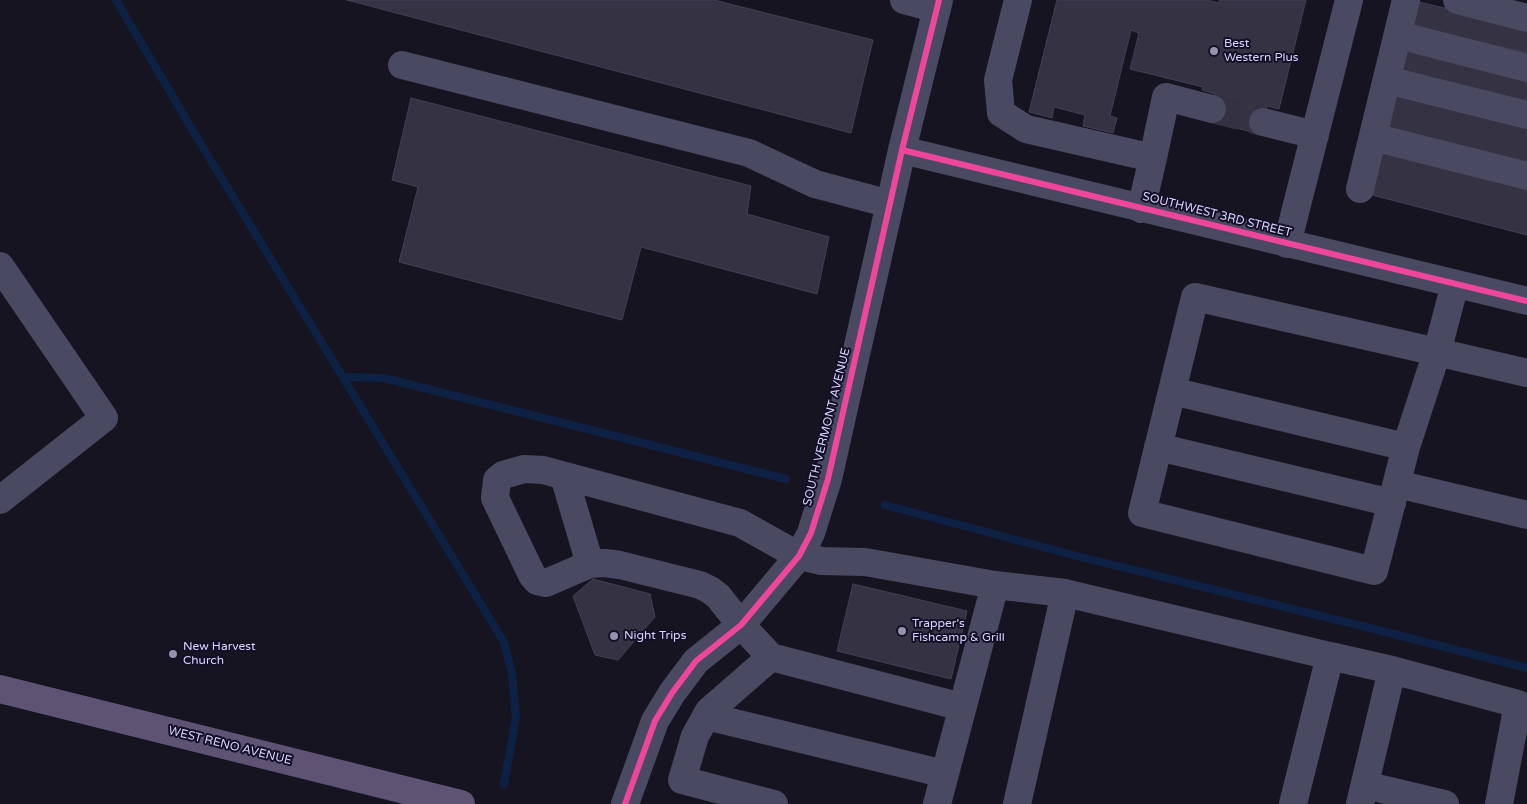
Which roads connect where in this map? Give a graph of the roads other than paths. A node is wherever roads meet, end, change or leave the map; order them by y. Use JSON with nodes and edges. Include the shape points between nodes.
{"nodes":[{"id":1,"x":904,"y":0,"type":"edge"},
{"id":2,"x":1018,"y":0,"type":"edge"},
{"id":3,"x":1349,"y":0,"type":"edge"},
{"id":4,"x":1406,"y":0,"type":"edge"},
{"id":5,"x":1457,"y":0,"type":"edge"},
{"id":6,"x":938,"y":4,"type":"edge"},
{"id":7,"x":1527,"y":18,"type":"edge"},
{"id":8,"x":1398,"y":35,"type":"junction"},
{"id":9,"x":402,"y":65,"type":"dead end"},
{"id":10,"x":1527,"y":68,"type":"edge"},
{"id":11,"x":1387,"y":80,"type":"junction"},
{"id":12,"x":1212,"y":109,"type":"tunnel mouth"},
{"id":13,"x":1527,"y":115,"type":"edge"},
{"id":14,"x":1263,"y":122,"type":"tunnel mouth"},
{"id":15,"x":1315,"y":135,"type":"junction"},
{"id":16,"x":1373,"y":137,"type":"junction"},
{"id":17,"x":902,"y":150,"type":"junction"},
{"id":18,"x":1153,"y":158,"type":"junction"},
{"id":19,"x":1527,"y":176,"type":"edge"},
{"id":20,"x":1360,"y":189,"type":"dead end"},
{"id":21,"x":890,"y":204,"type":"junction"},
{"id":22,"x":1141,"y":208,"type":"junction"},
{"id":23,"x":1287,"y":244,"type":"junction"},
{"id":24,"x":0,"y":266,"type":"edge"},
{"id":25,"x":1455,"y":284,"type":"junction"},
{"id":26,"x":1527,"y":301,"type":"edge"},
{"id":27,"x":1437,"y":352,"type":"junction"},
{"id":28,"x":1527,"y":373,"type":"edge"},
{"id":29,"x":1172,"y":391,"type":"junction"},
{"id":30,"x":1158,"y":447,"type":"junction"},
{"id":31,"x":1406,"y":447,"type":"junction"},
{"id":32,"x":564,"y":476,"type":"junction"},
{"id":33,"x":1395,"y":493,"type":"junction"},
{"id":34,"x":0,"y":500,"type":"edge"},
{"id":35,"x":1527,"y":515,"type":"edge"},
{"id":36,"x":799,"y":556,"type":"junction"},
{"id":37,"x":590,"y":564,"type":"junction"},
{"id":38,"x":995,"y":585,"type":"junction"},
{"id":39,"x":1065,"y":593,"type":"junction"},
{"id":40,"x":741,"y":625,"type":"junction"},
{"id":41,"x":1330,"y":656,"type":"junction"},
{"id":42,"x":771,"y":657,"type":"junction"},
{"id":43,"x":1392,"y":670,"type":"junction"},
{"id":44,"x":0,"y":689,"type":"edge"},
{"id":45,"x":962,"y":707,"type":"junction"},
{"id":46,"x":706,"y":716,"type":"junction"},
{"id":47,"x":945,"y":774,"type":"junction"},
{"id":48,"x":1362,"y":794,"type":"edge"},
{"id":49,"x":460,"y":804,"type":"edge"},
{"id":50,"x":625,"y":804,"type":"edge"},
{"id":51,"x":774,"y":804,"type":"edge"},
{"id":52,"x":937,"y":804,"type":"edge"},
{"id":53,"x":1017,"y":804,"type":"edge"},
{"id":54,"x":1293,"y":804,"type":"edge"},
{"id":55,"x":1445,"y":804,"type":"edge"},
{"id":56,"x":1499,"y":804,"type":"edge"}],
"edges":[{"from":1,"to":6,"type":"street"},
{"from":2,"to":18,"type":"street","via":[[998,80],[1001,113],[1026,129]]},
{"from":3,"to":15,"type":"street"},
{"from":4,"to":8,"type":"street"},
{"from":5,"to":7,"type":"street"},
{"from":6,"to":17,"type":"street","name":"SOUTH VERMONT AVENUE"},
{"from":8,"to":10,"type":"street"},
{"from":8,"to":11,"type":"street"},
{"from":9,"to":21,"type":"street","via":[[749,153],[815,184]]},
{"from":11,"to":13,"type":"street"},
{"from":11,"to":16,"type":"street"},
{"from":12,"to":18,"type":"street","via":[[1166,97]]},
{"from":14,"to":15,"type":"street"},
{"from":15,"to":23,"type":"street"},
{"from":16,"to":19,"type":"street"},
{"from":16,"to":20,"type":"street"},
{"from":17,"to":21,"type":"street","name":"SOUTH VERMONT AVENUE"},
{"from":17,"to":22,"type":"street","name":"SOUTHWEST 3RD STREET"},
{"from":18,"to":22,"type":"street"},
{"from":21,"to":36,"type":"street","name":"SOUTH VERMONT AVENUE","via":[[828,479],[811,533]]},
{"from":22,"to":23,"type":"street","name":"SOUTHWEST 3RD STREET"},
{"from":23,"to":25,"type":"street","name":"SOUTHWEST 3RD STREET"},
{"from":24,"to":34,"type":"street","via":[[104,418]]},
{"from":25,"to":26,"type":"street","name":"SOUTHWEST 3RD STREET"},
{"from":25,"to":27,"type":"street"},
{"from":27,"to":28,"type":"street"},
{"from":27,"to":29,"type":"street","via":[[1195,297]]},
{"from":27,"to":31,"type":"street"},
{"from":29,"to":30,"type":"street"},
{"from":29,"to":31,"type":"street"},
{"from":30,"to":33,"type":"street"},
{"from":30,"to":33,"type":"street","via":[[1142,513],[1374,571]]},
{"from":31,"to":33,"type":"street"},
{"from":32,"to":36,"type":"street","via":[[740,523]]},
{"from":32,"to":37,"type":"street"},
{"from":32,"to":37,"type":"street","via":[[524,469],[503,475],[497,480],[495,498],[537,580],[546,583]]},
{"from":33,"to":35,"type":"street"},
{"from":36,"to":38,"type":"street","via":[[822,562],[865,562]]},
{"from":36,"to":40,"type":"street","name":"SOUTH VERMONT AVENUE"},
{"from":37,"to":40,"type":"street","via":[[620,565],[700,585],[718,596]]},
{"from":38,"to":39,"type":"street"},
{"from":38,"to":45,"type":"street"},
{"from":39,"to":41,"type":"street"},
{"from":39,"to":53,"type":"street"},
{"from":40,"to":42,"type":"street"},
{"from":40,"to":50,"type":"street","name":"SOUTH VERMONT AVENUE","via":[[696,661],[672,693],[655,721]]},
{"from":41,"to":43,"type":"street"},
{"from":41,"to":54,"type":"street"},
{"from":42,"to":45,"type":"street"},
{"from":42,"to":46,"type":"street"},
{"from":43,"to":48,"type":"street"},
{"from":43,"to":56,"type":"street","via":[[1518,704]]},
{"from":44,"to":49,"type":"main road","name":"WEST RENO AVENUE"},
{"from":45,"to":47,"type":"street"},
{"from":46,"to":47,"type":"street"},
{"from":46,"to":51,"type":"street","via":[[682,780]]},
{"from":47,"to":52,"type":"street"},
{"from":48,"to":55,"type":"street"}]}
